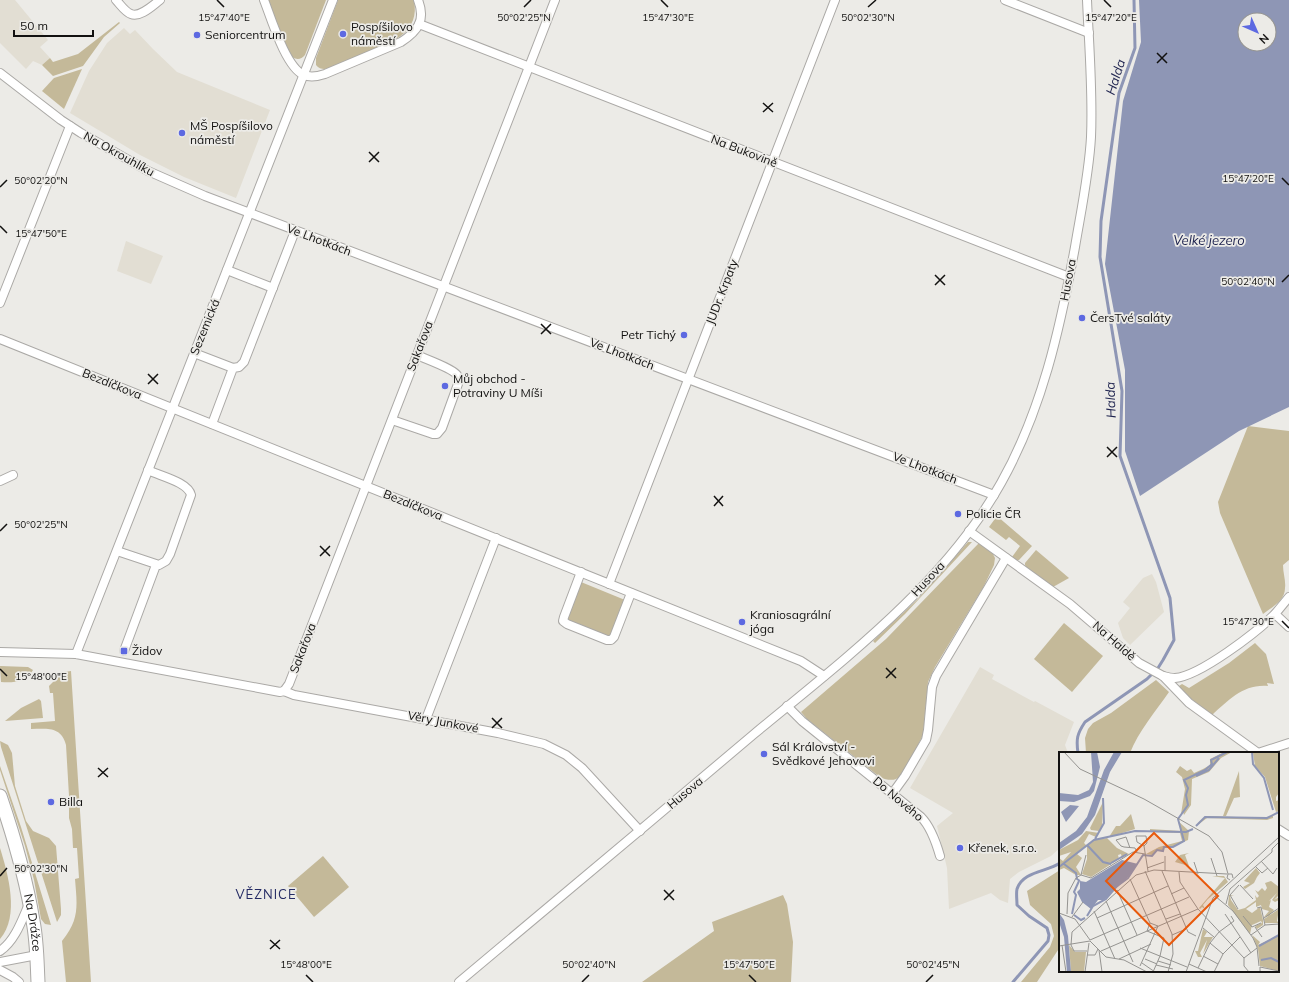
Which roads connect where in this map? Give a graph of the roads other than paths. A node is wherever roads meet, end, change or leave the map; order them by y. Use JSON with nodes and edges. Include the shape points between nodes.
{"nodes":[{"id":1,"x":116,"y":0,"type":"edge"},
{"id":2,"x":160,"y":0,"type":"edge"},
{"id":3,"x":264,"y":0,"type":"edge"},
{"id":4,"x":333,"y":0,"type":"edge"},
{"id":5,"x":418,"y":0,"type":"edge"},
{"id":6,"x":555,"y":0,"type":"edge"},
{"id":7,"x":835,"y":0,"type":"edge"},
{"id":8,"x":1005,"y":0,"type":"edge"},
{"id":9,"x":1087,"y":0,"type":"edge"},
{"id":10,"x":419,"y":24,"type":"junction"},
{"id":11,"x":1089,"y":33,"type":"junction"},
{"id":12,"x":529,"y":67,"type":"junction"},
{"id":13,"x":0,"y":73,"type":"edge"},
{"id":14,"x":304,"y":75,"type":"junction"},
{"id":15,"x":70,"y":126,"type":"junction"},
{"id":16,"x":772,"y":162,"type":"junction"},
{"id":17,"x":249,"y":214,"type":"junction"},
{"id":18,"x":295,"y":231,"type":"junction"},
{"id":19,"x":227,"y":270,"type":"junction"},
{"id":20,"x":1069,"y":277,"type":"junction"},
{"id":21,"x":443,"y":287,"type":"junction"},
{"id":22,"x":273,"y":288,"type":"junction"},
{"id":23,"x":0,"y":303,"type":"edge"},
{"id":24,"x":0,"y":339,"type":"edge"},
{"id":25,"x":194,"y":353,"type":"junction"},
{"id":26,"x":417,"y":356,"type":"junction"},
{"id":27,"x":233,"y":368,"type":"junction"},
{"id":28,"x":688,"y":379,"type":"junction"},
{"id":29,"x":173,"y":408,"type":"junction"},
{"id":30,"x":392,"y":420,"type":"junction"},
{"id":31,"x":212,"y":424,"type":"junction"},
{"id":32,"x":148,"y":470,"type":"junction"},
{"id":33,"x":13,"y":475,"type":"dead end"},
{"id":34,"x":0,"y":481,"type":"edge"},
{"id":35,"x":366,"y":486,"type":"junction"},
{"id":36,"x":994,"y":494,"type":"junction"},
{"id":37,"x":970,"y":531,"type":"junction"},
{"id":38,"x":496,"y":538,"type":"junction"},
{"id":39,"x":117,"y":551,"type":"junction"},
{"id":40,"x":1006,"y":558,"type":"junction"},
{"id":41,"x":156,"y":565,"type":"junction"},
{"id":42,"x":581,"y":572,"type":"junction"},
{"id":43,"x":609,"y":584,"type":"junction"},
{"id":44,"x":631,"y":592,"type":"junction"},
{"id":45,"x":1289,"y":597,"type":"edge"},
{"id":46,"x":1275,"y":614,"type":"junction"},
{"id":47,"x":1289,"y":627,"type":"edge"},
{"id":48,"x":124,"y":651,"type":"dead end"},
{"id":49,"x":0,"y":652,"type":"edge"},
{"id":50,"x":76,"y":654,"type":"junction"},
{"id":51,"x":824,"y":676,"type":"junction"},
{"id":52,"x":1163,"y":676,"type":"junction"},
{"id":53,"x":284,"y":691,"type":"junction"},
{"id":54,"x":788,"y":706,"type":"junction"},
{"id":55,"x":426,"y":719,"type":"junction"},
{"id":56,"x":1289,"y":743,"type":"edge"},
{"id":57,"x":1257,"y":752,"type":"edge"},
{"id":58,"x":1261,"y":752,"type":"edge"},
{"id":59,"x":892,"y":794,"type":"junction"},
{"id":60,"x":0,"y":796,"type":"edge"},
{"id":61,"x":1279,"y":830,"type":"edge"},
{"id":62,"x":640,"y":831,"type":"junction"},
{"id":63,"x":1289,"y":836,"type":"edge"},
{"id":64,"x":940,"y":856,"type":"dead end"},
{"id":65,"x":30,"y":904,"type":"junction"},
{"id":66,"x":0,"y":951,"type":"edge"},
{"id":67,"x":37,"y":955,"type":"junction"},
{"id":68,"x":0,"y":962,"type":"edge"},
{"id":69,"x":0,"y":970,"type":"edge"},
{"id":70,"x":19,"y":982,"type":"edge"},
{"id":71,"x":38,"y":982,"type":"edge"},
{"id":72,"x":459,"y":982,"type":"edge"}],
"edges":[{"from":1,"to":2,"type":"street","via":[[131,14],[138,14]]},
{"from":3,"to":14,"type":"street","via":[[289,60],[297,71]]},
{"from":4,"to":14,"type":"street","name":"Sezemická"},
{"from":5,"to":10,"type":"street","via":[[422,15]]},
{"from":6,"to":12,"type":"street","name":"Sakařova"},
{"from":7,"to":16,"type":"street","name":"JUDr. Krpaty"},
{"from":8,"to":11,"type":"street"},
{"from":9,"to":11,"type":"street","name":"Husova"},
{"from":10,"to":12,"type":"street","name":"Na Bukovině"},
{"from":10,"to":14,"type":"street","via":[[413,33],[401,42],[325,74],[315,77]]},
{"from":11,"to":20,"type":"street","name":"Husova","via":[[1090,145]]},
{"from":12,"to":16,"type":"street","name":"Na Bukovině"},
{"from":12,"to":21,"type":"street","name":"Sakařova"},
{"from":13,"to":15,"type":"street","name":"Na Okrouhlíku"},
{"from":14,"to":17,"type":"street","name":"Sezemická"},
{"from":15,"to":17,"type":"street","name":"Na Okrouhlíku","via":[[167,180]]},
{"from":15,"to":23,"type":"street"},
{"from":16,"to":20,"type":"street","name":"Na Bukovině"},
{"from":16,"to":28,"type":"street","name":"JUDr. Krpaty"},
{"from":17,"to":18,"type":"street","name":"Ve Lhotkách"},
{"from":17,"to":19,"type":"street","name":"Sezemická"},
{"from":18,"to":21,"type":"street","name":"Ve Lhotkách"},
{"from":18,"to":22,"type":"street"},
{"from":19,"to":22,"type":"street"},
{"from":19,"to":25,"type":"street","name":"Sezemická"},
{"from":20,"to":36,"type":"street","name":"Husova","via":[[1057,338],[1041,394],[1026,434]]},
{"from":21,"to":26,"type":"street","name":"Sakařova"},
{"from":21,"to":28,"type":"street","name":"Ve Lhotkách"},
{"from":22,"to":27,"type":"street","via":[[244,362]]},
{"from":24,"to":29,"type":"street","name":"Bezdíčkova"},
{"from":25,"to":27,"type":"street"},
{"from":25,"to":29,"type":"street","name":"Sezemická"},
{"from":26,"to":30,"type":"street","name":"Sakařova"},
{"from":26,"to":30,"type":"street","via":[[451,370],[458,376],[458,384],[442,428],[433,434]]},
{"from":27,"to":31,"type":"street"},
{"from":28,"to":36,"type":"street","name":"Ve Lhotkách"},
{"from":28,"to":43,"type":"street","name":"JUDr. Krpaty"},
{"from":29,"to":31,"type":"street","name":"Bezdíčkova"},
{"from":29,"to":32,"type":"street","name":"Sezemická"},
{"from":30,"to":35,"type":"street","name":"Sakařova"},
{"from":31,"to":35,"type":"street","name":"Bezdíčkova"},
{"from":32,"to":39,"type":"street","name":"Sezemická"},
{"from":32,"to":41,"type":"street","via":[[183,485],[191,495],[170,554],[164,563]]},
{"from":33,"to":34,"type":"street"},
{"from":35,"to":38,"type":"street","name":"Bezdíčkova"},
{"from":35,"to":53,"type":"street","name":"Sakařova","via":[[289,684]]},
{"from":36,"to":37,"type":"street","name":"Husova"},
{"from":37,"to":40,"type":"street","name":"Na Haldě"},
{"from":37,"to":51,"type":"street","name":"Husova","via":[[891,618]]},
{"from":38,"to":42,"type":"street","name":"Bezdíčkova"},
{"from":38,"to":55,"type":"street"},
{"from":39,"to":41,"type":"street"},
{"from":39,"to":50,"type":"street","name":"Sezemická"},
{"from":40,"to":52,"type":"street","name":"Na Haldě","via":[[1070,604],[1144,666]]},
{"from":40,"to":59,"type":"street","via":[[936,676],[932,687],[926,740]]},
{"from":41,"to":48,"type":"street"},
{"from":42,"to":43,"type":"street","name":"Bezdíčkova"},
{"from":42,"to":44,"type":"street","via":[[563,619],[573,627],[611,640]]},
{"from":43,"to":44,"type":"street","name":"Bezdíčkova"},
{"from":44,"to":51,"type":"street","name":"Bezdíčkova","via":[[801,661]]},
{"from":45,"to":46,"type":"street"},
{"from":46,"to":47,"type":"street"},
{"from":46,"to":52,"type":"street","via":[[1236,646],[1202,668],[1176,678]]},
{"from":49,"to":50,"type":"street","name":"Věry Junkové"},
{"from":50,"to":53,"type":"street","name":"Věry Junkové"},
{"from":51,"to":54,"type":"street","name":"Husova"},
{"from":52,"to":57,"type":"street","name":"Na Haldě","via":[[1189,703]]},
{"from":53,"to":55,"type":"street","name":"Věry Junkové"},
{"from":54,"to":59,"type":"street","name":"Do Nového","via":[[802,721]]},
{"from":54,"to":62,"type":"street","name":"Husova"},
{"from":55,"to":62,"type":"street","name":"Věry Junkové","via":[[534,740],[553,748],[582,768]]},
{"from":56,"to":58,"type":"street","name":"Na Haldě"},
{"from":59,"to":64,"type":"street","name":"Do Nového","via":[[926,822]]},
{"from":60,"to":65,"type":"main road","name":"Na Drážce"},
{"from":61,"to":63,"type":"street"},
{"from":62,"to":72,"type":"street","name":"Husova"},
{"from":65,"to":66,"type":"street","via":[[13,936]]},
{"from":65,"to":67,"type":"main road","name":"Na Drážce"},
{"from":67,"to":68,"type":"street"},
{"from":67,"to":71,"type":"main road","name":"Na Drážce"},
{"from":69,"to":70,"type":"street"}]}
